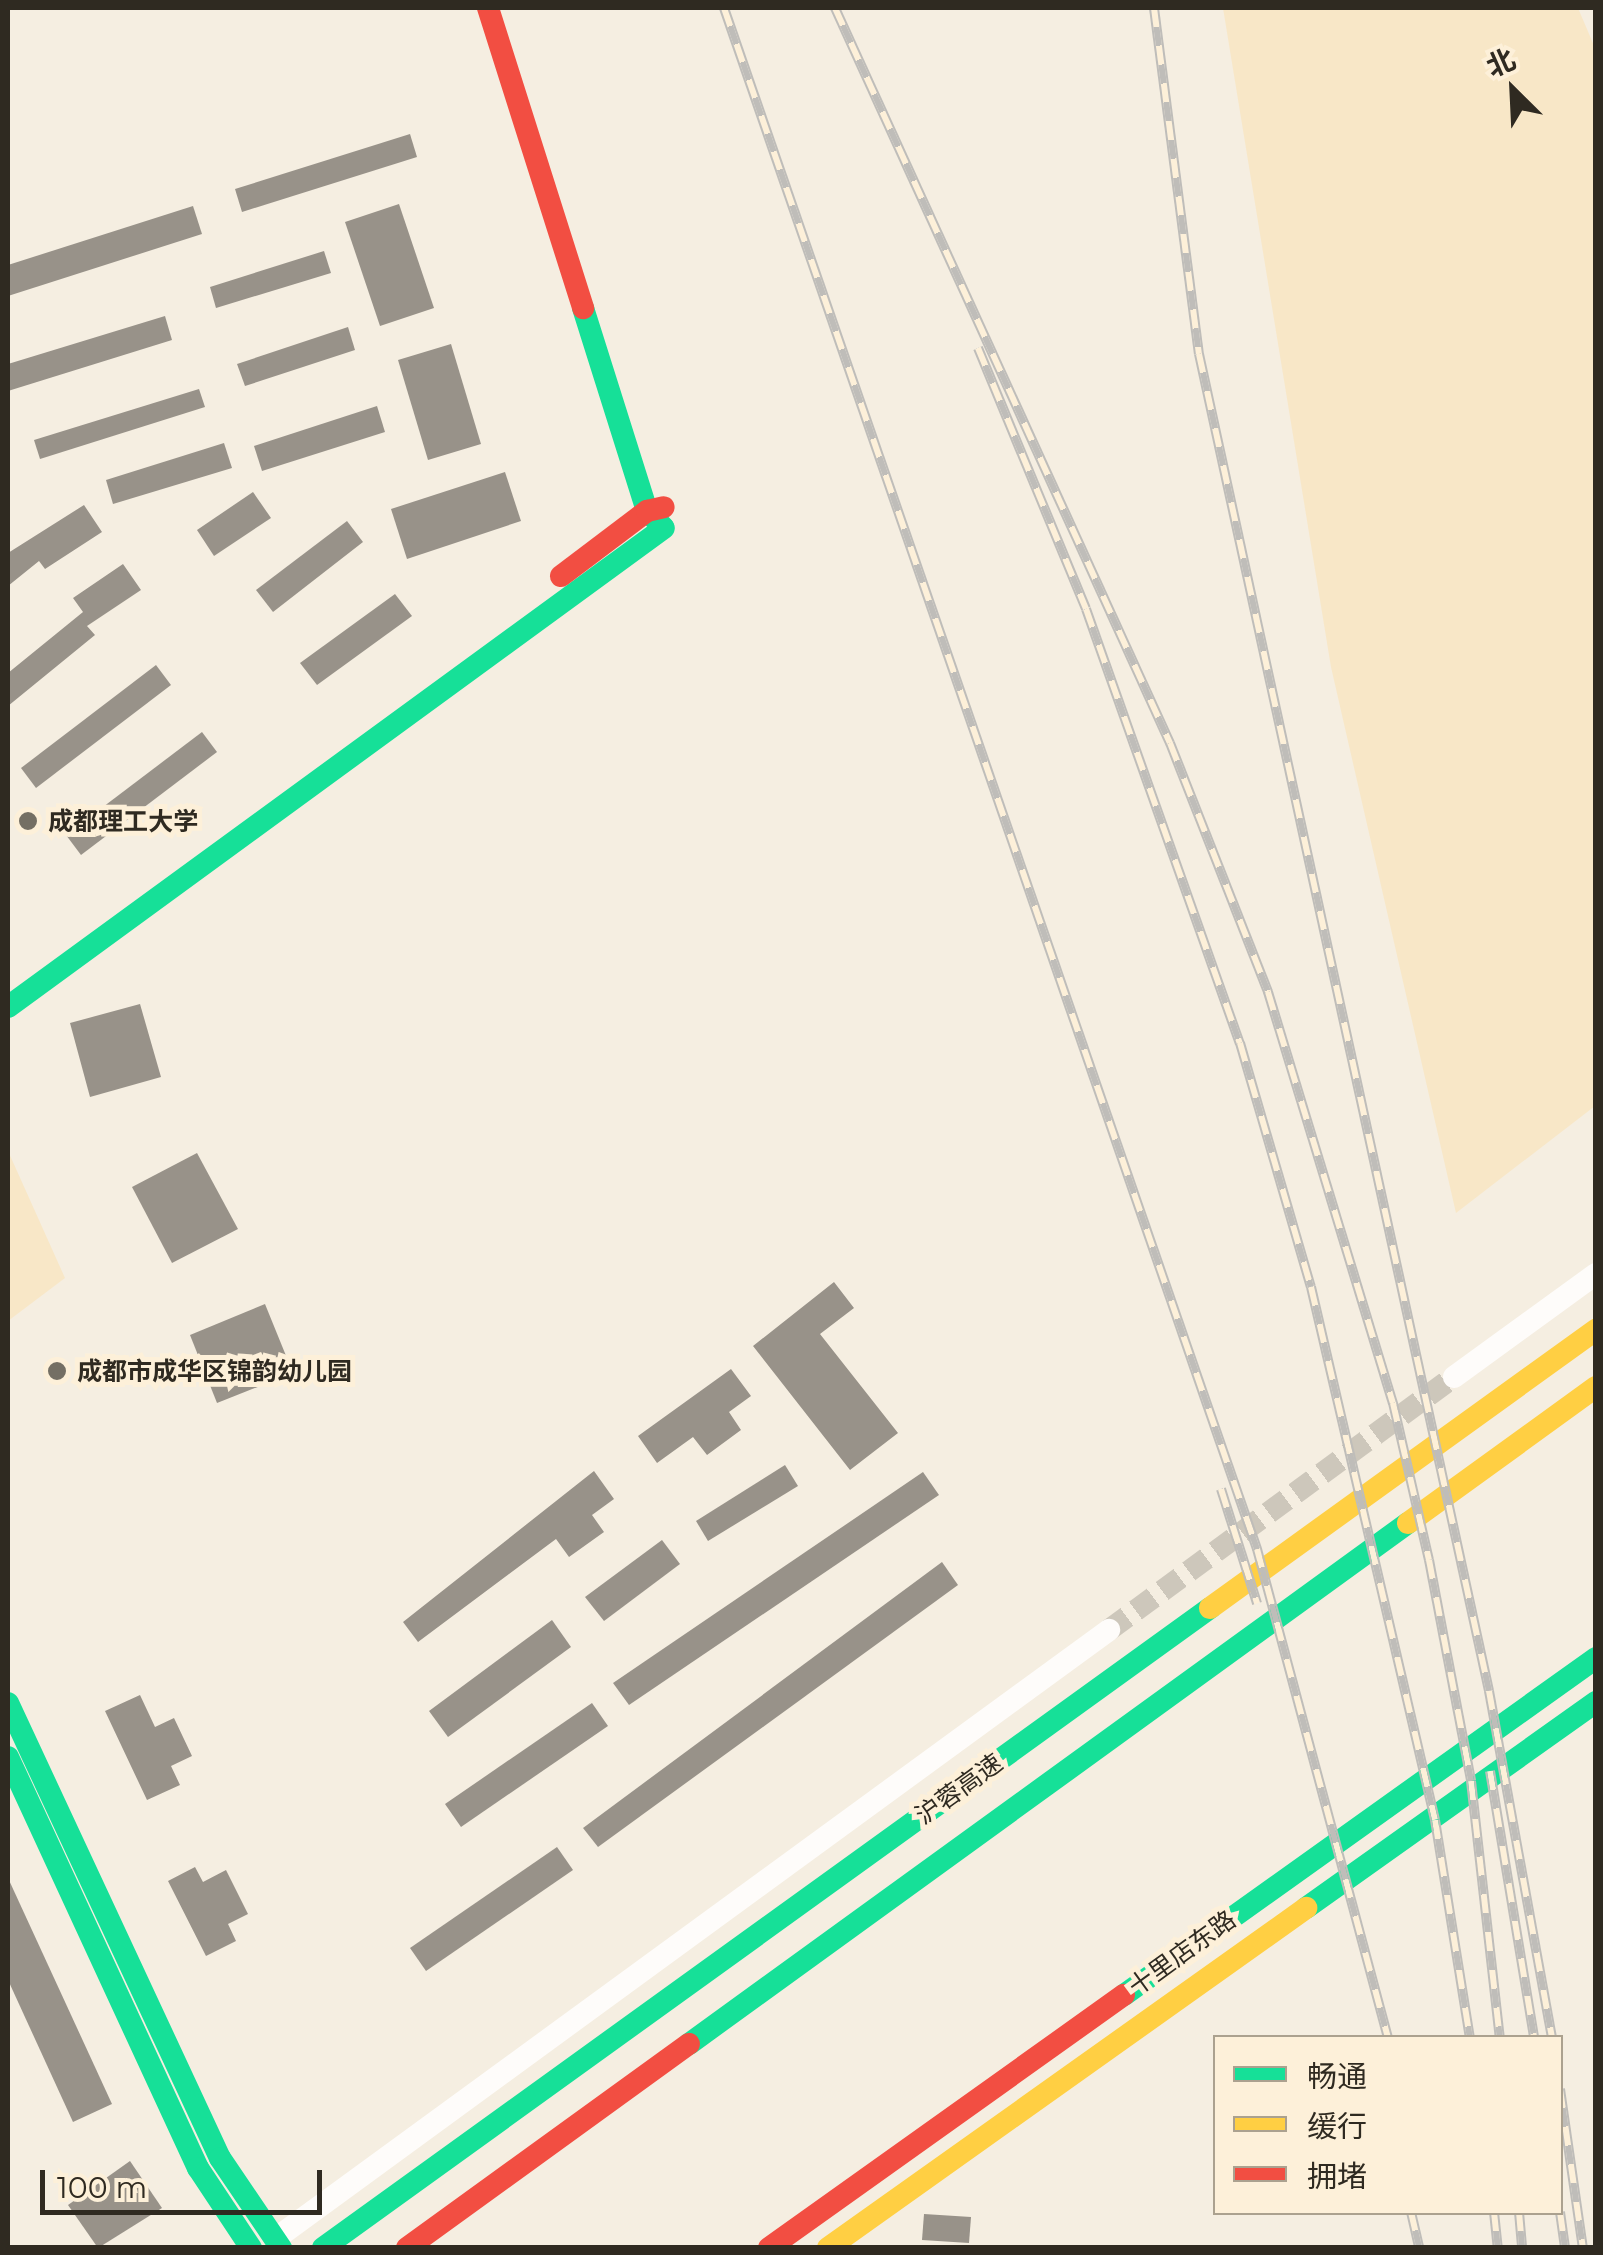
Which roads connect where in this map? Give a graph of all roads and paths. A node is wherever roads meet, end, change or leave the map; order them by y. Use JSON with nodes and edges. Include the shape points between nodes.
{"nodes":[{"id":1,"x":488,"y":8,"type":"edge"},
{"id":2,"x":508,"y":8,"type":"edge"},
{"id":3,"x":658,"y":515,"type":"junction"},
{"id":4,"x":8,"y":981,"type":"edge"},
{"id":5,"x":8,"y":1007,"type":"edge"},
{"id":6,"x":1596,"y":1274,"type":"edge"},
{"id":7,"x":1593,"y":1331,"type":"edge"},
{"id":8,"x":1454,"y":1378,"type":"tunnel mouth"},
{"id":9,"x":1596,"y":1388,"type":"edge"},
{"id":10,"x":1109,"y":1630,"type":"tunnel mouth"},
{"id":11,"x":1596,"y":1658,"type":"edge"},
{"id":12,"x":1596,"y":1702,"type":"edge"},
{"id":13,"x":8,"y":1703,"type":"edge"},
{"id":14,"x":8,"y":1757,"type":"edge"},
{"id":15,"x":272,"y":2244,"type":"edge"},
{"id":16,"x":251,"y":2248,"type":"edge"},
{"id":17,"x":323,"y":2248,"type":"edge"},
{"id":18,"x":407,"y":2248,"type":"edge"},
{"id":19,"x":768,"y":2248,"type":"edge"},
{"id":20,"x":828,"y":2248,"type":"edge"}],
"edges":[{"from":1,"to":3,"type":"main road"},
{"from":2,"to":3,"type":"main road"},
{"from":3,"to":4,"type":"main road"},
{"from":3,"to":5,"type":"main road"},
{"from":6,"to":8,"type":"street"},
{"from":7,"to":17,"type":"main road","name":"沪蓉高速"},
{"from":9,"to":18,"type":"main road","name":"沪蓉高速"},
{"from":10,"to":15,"type":"street"},
{"from":11,"to":19,"type":"main road","name":"十里店东路"},
{"from":12,"to":20,"type":"main road","name":"十里店东路"},
{"from":13,"to":15,"type":"main road","via":[[220,2158]]},
{"from":14,"to":16,"type":"main road","via":[[198,2168]]}]}
